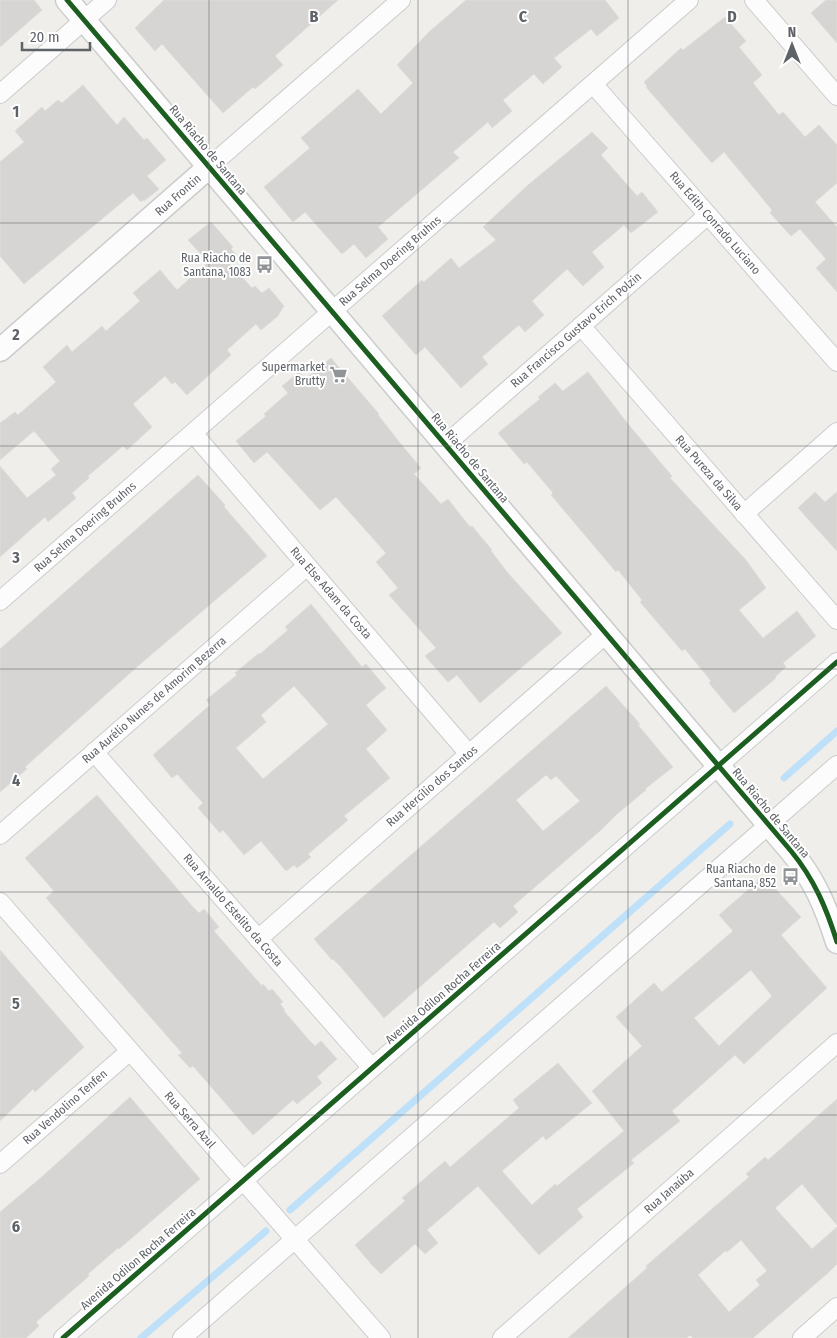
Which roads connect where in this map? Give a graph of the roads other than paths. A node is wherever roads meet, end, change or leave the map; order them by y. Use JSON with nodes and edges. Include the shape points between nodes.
{"nodes":[{"id":1,"x":67,"y":0,"type":"edge"},
{"id":2,"x":108,"y":0,"type":"edge"},
{"id":3,"x":401,"y":0,"type":"edge"},
{"id":4,"x":689,"y":0,"type":"edge"},
{"id":5,"x":754,"y":0,"type":"edge"},
{"id":6,"x":84,"y":20,"type":"junction"},
{"id":7,"x":593,"y":84,"type":"junction"},
{"id":8,"x":0,"y":94,"type":"edge"},
{"id":9,"x":837,"y":96,"type":"edge"},
{"id":10,"x":209,"y":167,"type":"junction"},
{"id":11,"x":708,"y":215,"type":"junction"},
{"id":12,"x":332,"y":312,"type":"junction"},
{"id":13,"x":580,"y":326,"type":"junction"},
{"id":14,"x":0,"y":350,"type":"edge"},
{"id":15,"x":837,"y":362,"type":"edge"},
{"id":16,"x":837,"y":432,"type":"edge"},
{"id":17,"x":193,"y":433,"type":"junction"},
{"id":18,"x":445,"y":445,"type":"junction"},
{"id":19,"x":744,"y":514,"type":"junction"},
{"id":20,"x":308,"y":566,"type":"junction"},
{"id":21,"x":0,"y":601,"type":"edge"},
{"id":22,"x":837,"y":620,"type":"edge"},
{"id":23,"x":606,"y":634,"type":"junction"},
{"id":24,"x":837,"y":662,"type":"edge"},
{"id":25,"x":94,"y":752,"type":"junction"},
{"id":26,"x":469,"y":754,"type":"junction"},
{"id":27,"x":837,"y":765,"type":"edge"},
{"id":28,"x":718,"y":766,"type":"junction"},
{"id":29,"x":768,"y":825,"type":"junction"},
{"id":30,"x":0,"y":835,"type":"edge"},
{"id":31,"x":0,"y":902,"type":"edge"},
{"id":32,"x":258,"y":939,"type":"junction"},
{"id":33,"x":837,"y":942,"type":"edge"},
{"id":34,"x":837,"y":1043,"type":"edge"},
{"id":35,"x":130,"y":1051,"type":"junction"},
{"id":36,"x":372,"y":1068,"type":"junction"},
{"id":37,"x":0,"y":1164,"type":"edge"},
{"id":38,"x":243,"y":1181,"type":"junction"},
{"id":39,"x":295,"y":1239,"type":"junction"},
{"id":40,"x":837,"y":1307,"type":"edge"},
{"id":41,"x":63,"y":1338,"type":"edge"},
{"id":42,"x":182,"y":1338,"type":"edge"},
{"id":43,"x":380,"y":1338,"type":"edge"},
{"id":44,"x":502,"y":1338,"type":"edge"},
{"id":45,"x":802,"y":1338,"type":"edge"}],
"edges":[{"from":1,"to":6,"type":"street","name":"Rua Riacho de Santana"},
{"from":2,"to":6,"type":"street"},
{"from":3,"to":10,"type":"street","name":"Rua Frontin"},
{"from":4,"to":7,"type":"street","name":"Rua Selma Doering Bruhns"},
{"from":5,"to":9,"type":"street"},
{"from":6,"to":8,"type":"street"},
{"from":6,"to":10,"type":"street","name":"Rua Riacho de Santana"},
{"from":7,"to":11,"type":"street","name":"Rua Edith Conrado Luciano"},
{"from":7,"to":12,"type":"street","name":"Rua Selma Doering Bruhns"},
{"from":10,"to":12,"type":"street","name":"Rua Riacho de Santana"},
{"from":10,"to":14,"type":"street","name":"Rua Frontin"},
{"from":11,"to":13,"type":"street","name":"Rua Francisco Gustavo Erich Polzin"},
{"from":11,"to":15,"type":"street","name":"Rua Edith Conrado Luciano"},
{"from":12,"to":17,"type":"street","name":"Rua Selma Doering Bruhns"},
{"from":12,"to":18,"type":"street","name":"Rua Riacho de Santana"},
{"from":13,"to":18,"type":"street","name":"Rua Francisco Gustavo Erich Polzin"},
{"from":13,"to":19,"type":"street","name":"Rua Pureza da Silva"},
{"from":16,"to":19,"type":"street"},
{"from":17,"to":20,"type":"street","name":"Rua Else Adam da Costa"},
{"from":17,"to":21,"type":"street","name":"Rua Selma Doering Bruhns"},
{"from":18,"to":23,"type":"street","name":"Rua Riacho de Santana"},
{"from":19,"to":22,"type":"street","name":"Rua Pureza da Silva"},
{"from":20,"to":25,"type":"street","name":"Rua Aurélio Nunes de Amorim Bezerra"},
{"from":20,"to":26,"type":"street","name":"Rua Else Adam da Costa"},
{"from":23,"to":26,"type":"street","name":"Rua Hercílio dos Santos"},
{"from":23,"to":28,"type":"street","name":"Rua Riacho de Santana"},
{"from":24,"to":28,"type":"street","name":"Avenida Odilon Rocha Ferreira"},
{"from":25,"to":30,"type":"street","name":"Rua Aurélio Nunes de Amorim Bezerra"},
{"from":25,"to":32,"type":"street","name":"Rua Arnaldo Estelito da Costa"},
{"from":26,"to":32,"type":"street","name":"Rua Hercílio dos Santos"},
{"from":27,"to":29,"type":"street"},
{"from":28,"to":29,"type":"street","name":"Rua Riacho de Santana"},
{"from":28,"to":36,"type":"street","name":"Avenida Odilon Rocha Ferreira"},
{"from":29,"to":33,"type":"street","name":"Rua Riacho de Santana","via":[[806,870]]},
{"from":29,"to":39,"type":"street"},
{"from":31,"to":35,"type":"street","name":"Rua Serra Azul"},
{"from":32,"to":36,"type":"street","name":"Rua Arnaldo Estelito da Costa"},
{"from":34,"to":44,"type":"street","name":"Rua Janaúba"},
{"from":35,"to":37,"type":"street","name":"Rua Vendolino Tenfen"},
{"from":35,"to":38,"type":"street","name":"Rua Serra Azul"},
{"from":36,"to":38,"type":"street","name":"Avenida Odilon Rocha Ferreira"},
{"from":38,"to":39,"type":"street","name":"Rua Serra Azul"},
{"from":38,"to":41,"type":"street","name":"Avenida Odilon Rocha Ferreira"},
{"from":39,"to":42,"type":"street"},
{"from":39,"to":43,"type":"street","name":"Rua Serra Azul"},
{"from":40,"to":45,"type":"street"}]}
